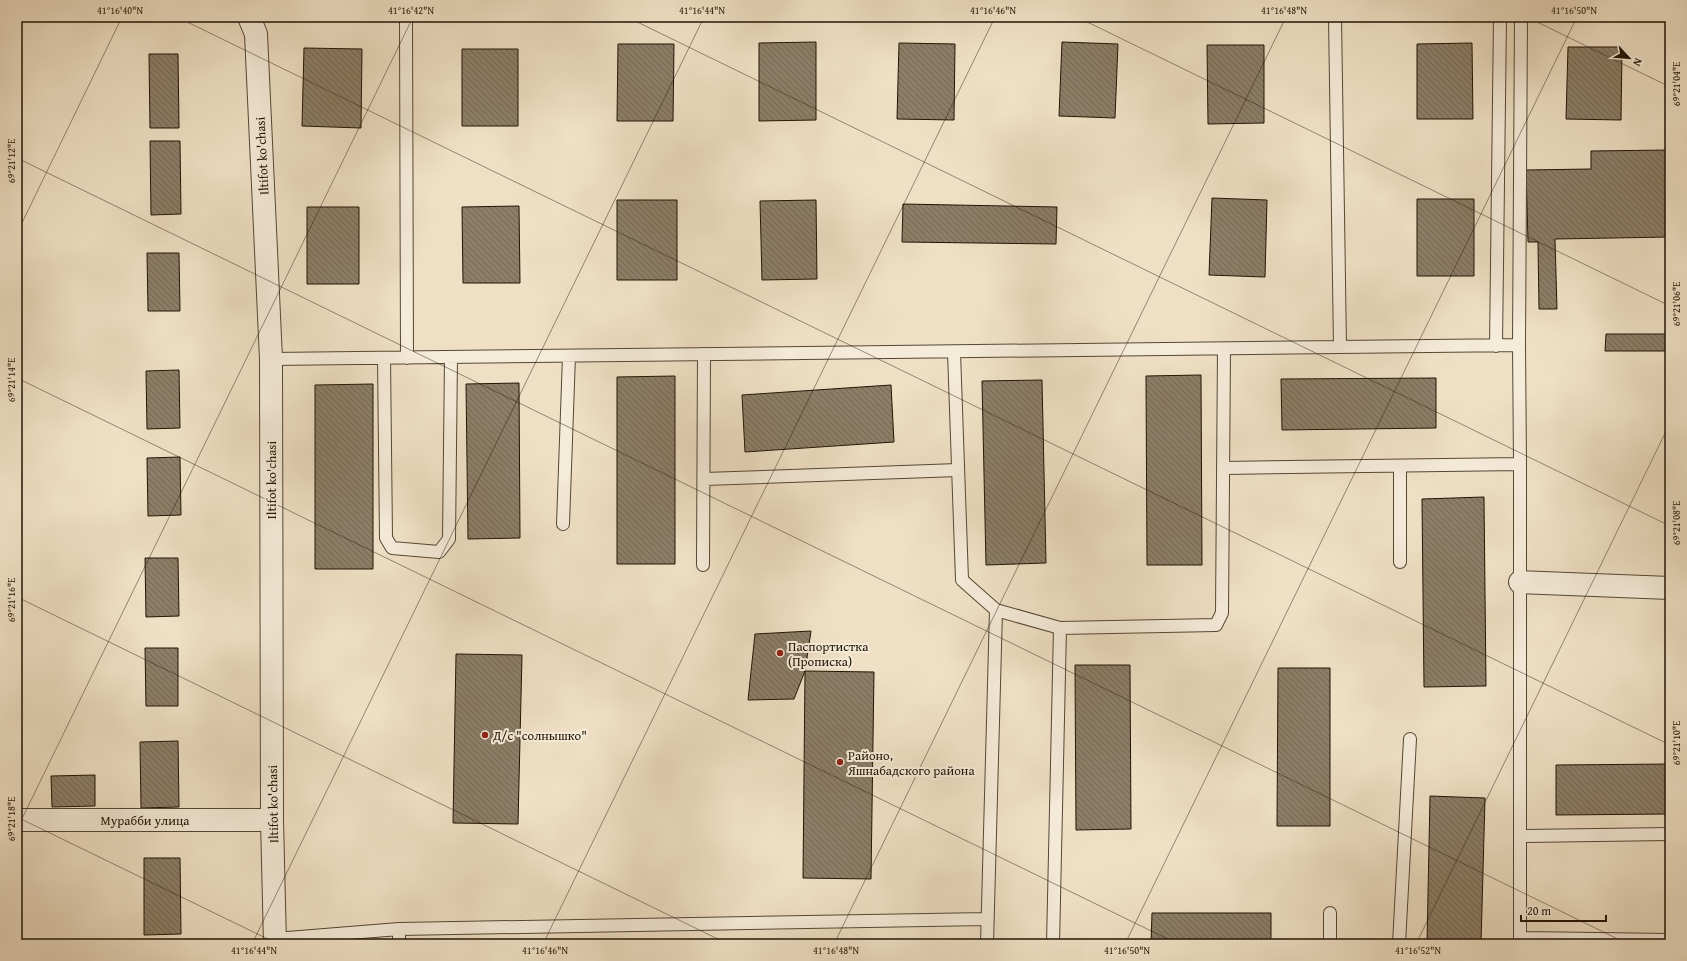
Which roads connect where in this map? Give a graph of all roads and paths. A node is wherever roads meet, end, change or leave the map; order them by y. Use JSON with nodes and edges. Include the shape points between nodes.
{"nodes":[{"id":1,"x":249,"y":17,"type":"edge"},
{"id":2,"x":406,"y":17,"type":"edge"},
{"id":3,"x":1335,"y":17,"type":"edge"},
{"id":4,"x":1500,"y":17,"type":"edge"},
{"id":5,"x":1521,"y":17,"type":"edge"},
{"id":6,"x":1518,"y":345,"type":"junction"},
{"id":7,"x":1496,"y":346,"type":"junction"},
{"id":8,"x":1340,"y":347,"type":"junction"},
{"id":9,"x":1224,"y":349,"type":"junction"},
{"id":10,"x":954,"y":352,"type":"junction"},
{"id":11,"x":704,"y":354,"type":"junction"},
{"id":12,"x":569,"y":356,"type":"junction"},
{"id":13,"x":451,"y":357,"type":"junction"},
{"id":14,"x":384,"y":358,"type":"junction"},
{"id":15,"x":407,"y":358,"type":"junction"},
{"id":16,"x":271,"y":359,"type":"junction"},
{"id":17,"x":1520,"y":464,"type":"junction"},
{"id":18,"x":1400,"y":466,"type":"junction"},
{"id":19,"x":1223,"y":468,"type":"junction"},
{"id":20,"x":958,"y":470,"type":"junction"},
{"id":21,"x":705,"y":479,"type":"junction"},
{"id":22,"x":563,"y":524,"type":"dead end"},
{"id":23,"x":1400,"y":562,"type":"dead end"},
{"id":24,"x":703,"y":565,"type":"dead end"},
{"id":25,"x":1520,"y":582,"type":"junction"},
{"id":26,"x":1670,"y":588,"type":"edge"},
{"id":27,"x":996,"y":610,"type":"junction"},
{"id":28,"x":1060,"y":628,"type":"junction"},
{"id":29,"x":1410,"y":739,"type":"dead end"},
{"id":30,"x":17,"y":820,"type":"edge"},
{"id":31,"x":272,"y":820,"type":"junction"},
{"id":32,"x":1670,"y":834,"type":"edge"},
{"id":33,"x":1521,"y":836,"type":"junction"},
{"id":34,"x":1330,"y":912,"type":"dead end"},
{"id":35,"x":987,"y":919,"type":"junction"},
{"id":36,"x":399,"y":929,"type":"junction"},
{"id":37,"x":1670,"y":940,"type":"edge"},
{"id":38,"x":1520,"y":941,"type":"edge"},
{"id":39,"x":275,"y":942,"type":"edge"},
{"id":40,"x":399,"y":944,"type":"edge"},
{"id":41,"x":987,"y":944,"type":"edge"},
{"id":42,"x":1053,"y":944,"type":"edge"},
{"id":43,"x":1330,"y":944,"type":"edge"},
{"id":44,"x":1399,"y":944,"type":"edge"}],
"edges":[{"from":1,"to":16,"type":"street","name":"Iltifot ko'chasi","via":[[256,34]]},
{"from":2,"to":15,"type":"lane"},
{"from":3,"to":8,"type":"lane"},
{"from":4,"to":7,"type":"lane"},
{"from":5,"to":6,"type":"lane"},
{"from":6,"to":7,"type":"lane"},
{"from":6,"to":17,"type":"lane"},
{"from":7,"to":8,"type":"lane"},
{"from":8,"to":9,"type":"lane"},
{"from":9,"to":10,"type":"lane"},
{"from":9,"to":19,"type":"lane"},
{"from":10,"to":11,"type":"lane"},
{"from":10,"to":20,"type":"lane"},
{"from":11,"to":12,"type":"lane"},
{"from":11,"to":21,"type":"lane"},
{"from":12,"to":13,"type":"lane"},
{"from":12,"to":22,"type":"lane"},
{"from":13,"to":14,"type":"lane","via":[[449,539],[439,552],[392,548],[386,538]]},
{"from":13,"to":15,"type":"lane"},
{"from":14,"to":15,"type":"lane"},
{"from":14,"to":16,"type":"lane"},
{"from":16,"to":31,"type":"street","name":"Iltifot ko'chasi"},
{"from":17,"to":18,"type":"lane"},
{"from":17,"to":25,"type":"lane"},
{"from":18,"to":19,"type":"lane"},
{"from":18,"to":23,"type":"lane"},
{"from":19,"to":28,"type":"lane","via":[[1222,613],[1216,625]]},
{"from":20,"to":21,"type":"lane"},
{"from":20,"to":27,"type":"lane","via":[[962,580]]},
{"from":21,"to":24,"type":"lane"},
{"from":25,"to":26,"type":"street"},
{"from":25,"to":33,"type":"lane"},
{"from":27,"to":28,"type":"lane"},
{"from":27,"to":35,"type":"lane"},
{"from":28,"to":42,"type":"lane"},
{"from":29,"to":44,"type":"lane"},
{"from":30,"to":31,"type":"street","name":"Мурабби улица"},
{"from":31,"to":39,"type":"street","name":"Iltifot ko'chasi"},
{"from":32,"to":33,"type":"lane"},
{"from":33,"to":38,"type":"lane"},
{"from":34,"to":43,"type":"lane"},
{"from":35,"to":36,"type":"lane"},
{"from":35,"to":41,"type":"lane"},
{"from":36,"to":39,"type":"lane"},
{"from":36,"to":40,"type":"lane"},
{"from":37,"to":38,"type":"lane"}]}
